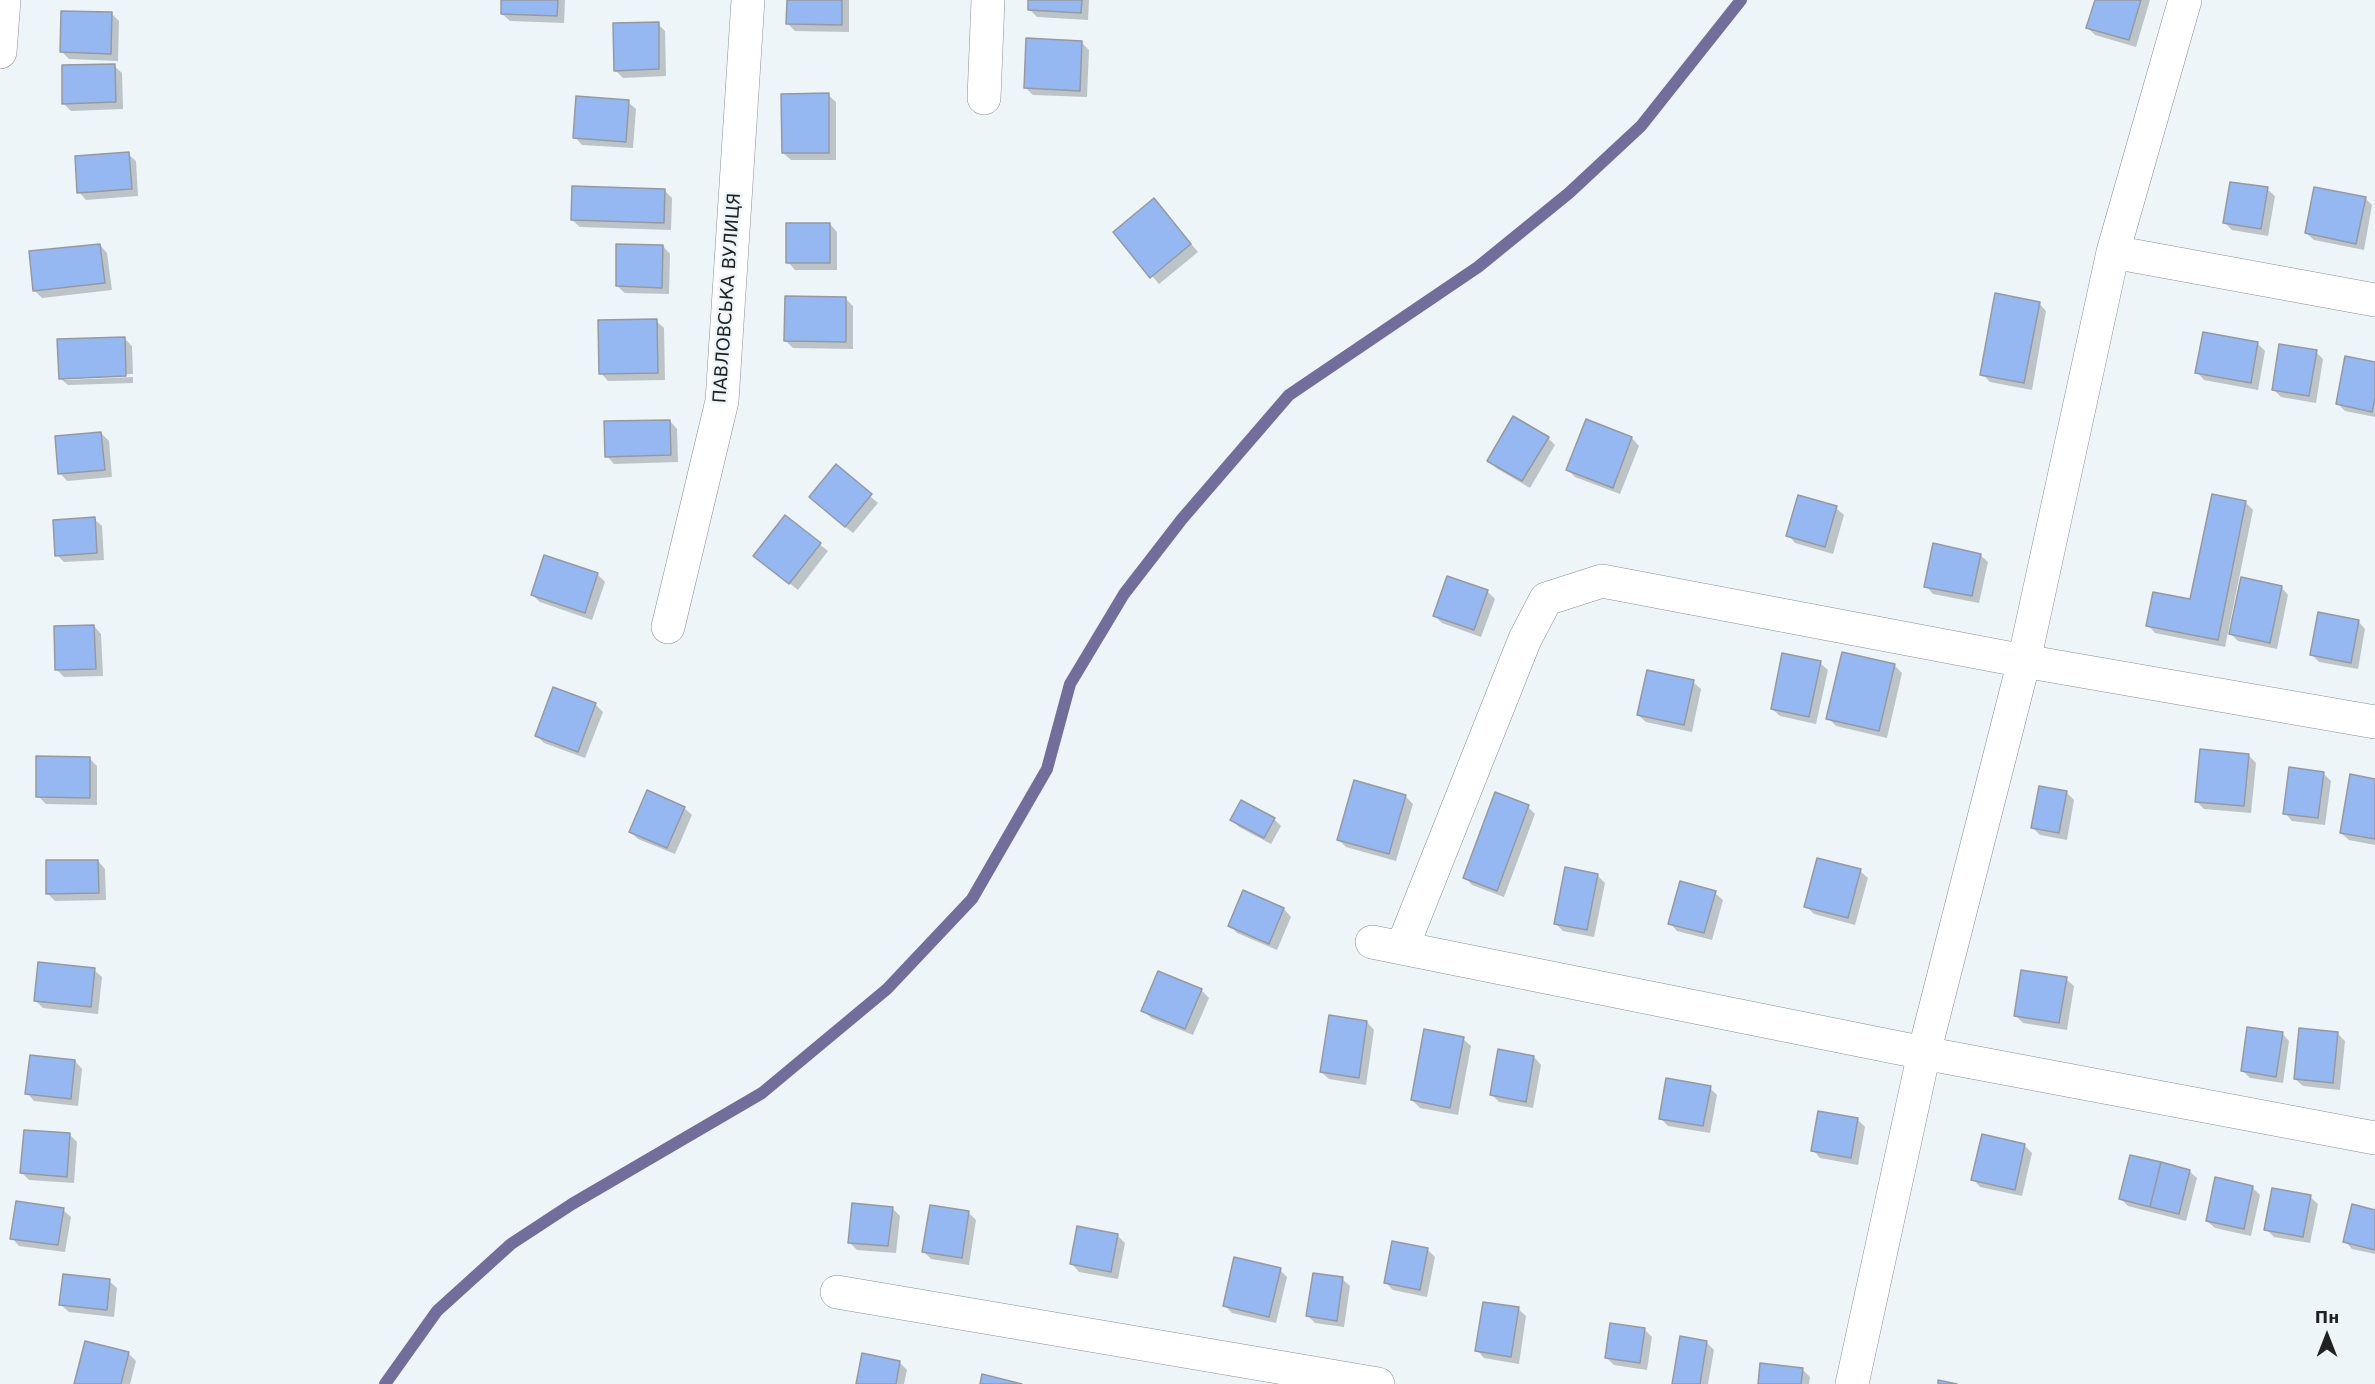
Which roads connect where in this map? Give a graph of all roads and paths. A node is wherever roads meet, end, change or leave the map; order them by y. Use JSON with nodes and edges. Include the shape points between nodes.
{"nodes":[{"id":1,"x":4,"y":0,"type":"edge"},
{"id":2,"x":748,"y":0,"type":"edge"},
{"id":3,"x":988,"y":0,"type":"edge"},
{"id":4,"x":2185,"y":0,"type":"edge"},
{"id":5,"x":0,"y":52,"type":"edge"},
{"id":6,"x":984,"y":98,"type":"dead end"},
{"id":7,"x":2114,"y":252,"type":"junction"},
{"id":8,"x":2375,"y":300,"type":"edge"},
{"id":9,"x":668,"y":627,"type":"dead end"},
{"id":10,"x":2024,"y":661,"type":"junction"},
{"id":11,"x":2375,"y":722,"type":"edge"},
{"id":12,"x":1924,"y":1053,"type":"junction"},
{"id":13,"x":2375,"y":1138,"type":"edge"},
{"id":14,"x":837,"y":1292,"type":"dead end"},
{"id":15,"x":1378,"y":1384,"type":"edge"},
{"id":16,"x":1852,"y":1384,"type":"edge"}],
"edges":[{"from":1,"to":5,"type":"street"},
{"from":2,"to":9,"type":"street","name":"ПАВЛОВСЬКА ВУЛИЦЯ","via":[[722,400]]},
{"from":3,"to":6,"type":"street"},
{"from":4,"to":7,"type":"street"},
{"from":7,"to":8,"type":"street"},
{"from":7,"to":10,"type":"street"},
{"from":10,"to":11,"type":"street"},
{"from":10,"to":12,"type":"street"},
{"from":10,"to":12,"type":"street","via":[[1602,581],[1546,599],[1387,945]]},
{"from":12,"to":13,"type":"street"},
{"from":12,"to":16,"type":"street"},
{"from":14,"to":15,"type":"street"}]}
